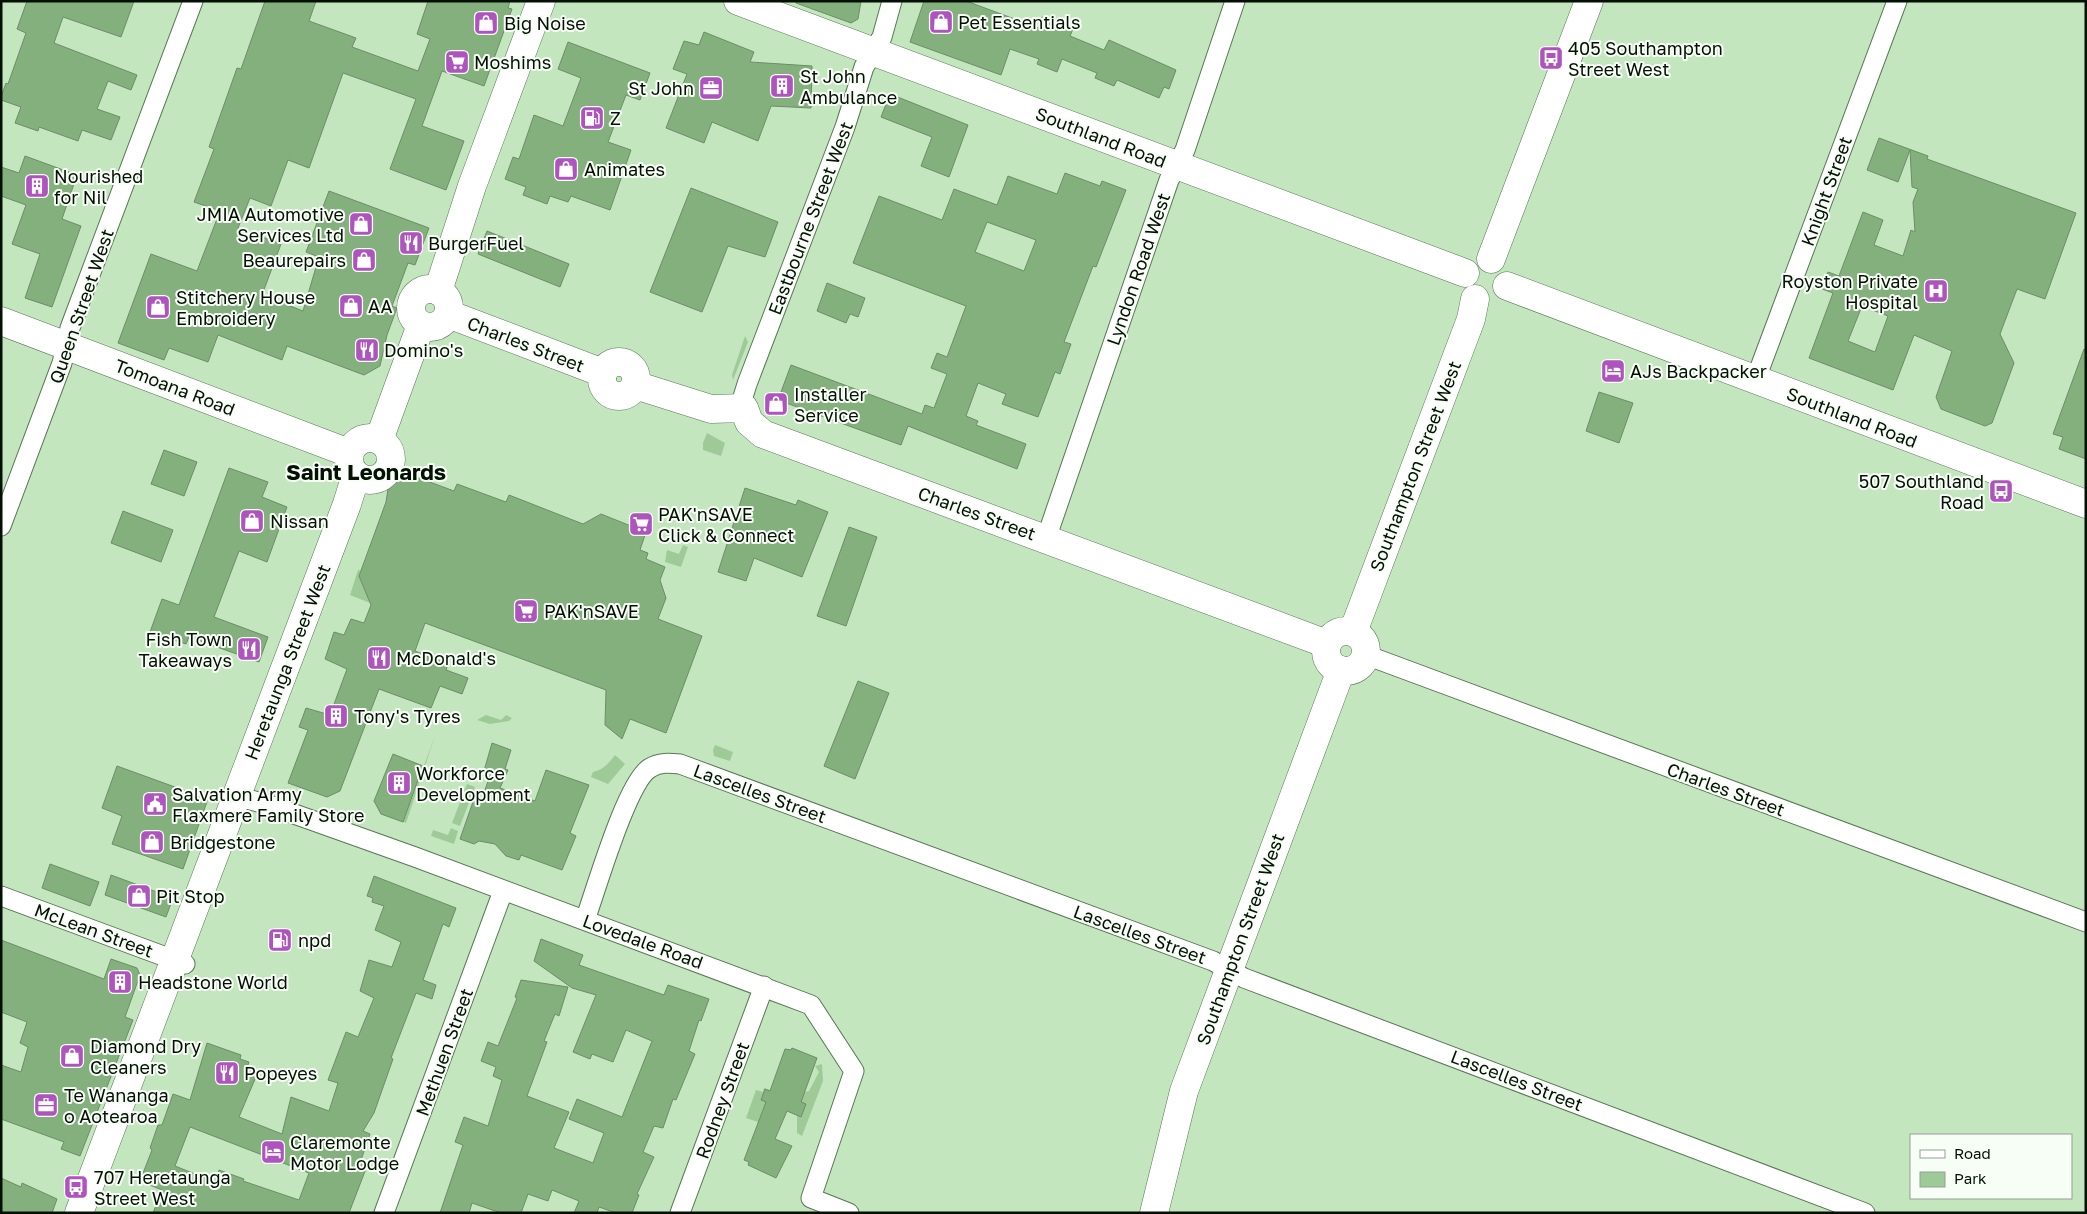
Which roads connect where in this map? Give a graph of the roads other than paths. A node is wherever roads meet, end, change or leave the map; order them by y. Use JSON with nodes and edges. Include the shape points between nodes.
{"nodes":[{"id":1,"x":192,"y":1,"type":"edge"},
{"id":2,"x":541,"y":1,"type":"edge"},
{"id":3,"x":738,"y":1,"type":"edge"},
{"id":4,"x":892,"y":1,"type":"edge"},
{"id":5,"x":1235,"y":1,"type":"edge"},
{"id":6,"x":1589,"y":1,"type":"edge"},
{"id":7,"x":1897,"y":1,"type":"edge"},
{"id":8,"x":872,"y":51,"type":"junction"},
{"id":9,"x":1176,"y":165,"type":"junction"},
{"id":10,"x":1491,"y":259,"type":"junction"},
{"id":11,"x":1465,"y":273,"type":"junction"},
{"id":12,"x":1507,"y":286,"type":"junction"},
{"id":13,"x":1475,"y":299,"type":"junction"},
{"id":14,"x":443,"y":302,"type":"junction"},
{"id":15,"x":1,"y":321,"type":"edge"},
{"id":16,"x":66,"y":346,"type":"junction"},
{"id":17,"x":1755,"y":381,"type":"junction"},
{"id":18,"x":744,"y":408,"type":"junction"},
{"id":19,"x":379,"y":440,"type":"junction"},
{"id":20,"x":356,"y":469,"type":"junction"},
{"id":21,"x":2086,"y":504,"type":"edge"},
{"id":22,"x":1,"y":526,"type":"edge"},
{"id":23,"x":1046,"y":539,"type":"junction"},
{"id":24,"x":1353,"y":632,"type":"junction"},
{"id":25,"x":1327,"y":644,"type":"junction"},
{"id":26,"x":1366,"y":655,"type":"junction"},
{"id":27,"x":1341,"y":670,"type":"junction"},
{"id":28,"x":243,"y":798,"type":"junction"},
{"id":29,"x":503,"y":891,"type":"junction"},
{"id":30,"x":1,"y":896,"type":"edge"},
{"id":31,"x":585,"y":920,"type":"junction"},
{"id":32,"x":2086,"y":922,"type":"edge"},
{"id":33,"x":181,"y":962,"type":"junction"},
{"id":34,"x":1228,"y":970,"type":"junction"},
{"id":35,"x":764,"y":986,"type":"junction"},
{"id":36,"x":79,"y":1213,"type":"edge"},
{"id":37,"x":96,"y":1213,"type":"edge"},
{"id":38,"x":384,"y":1213,"type":"edge"},
{"id":39,"x":680,"y":1213,"type":"edge"},
{"id":40,"x":849,"y":1213,"type":"edge"},
{"id":41,"x":1154,"y":1213,"type":"edge"},
{"id":42,"x":1865,"y":1213,"type":"edge"}],
"edges":[{"from":1,"to":16,"type":"street","name":"Queen Street West"},
{"from":2,"to":14,"type":"main road","via":[[472,186]]},
{"from":3,"to":8,"type":"main road","name":"Southland Road"},
{"from":4,"to":8,"type":"street","name":"Eastbourne Street West","via":[[882,37]]},
{"from":5,"to":9,"type":"street","name":"Lyndon Road West","via":[[1202,104]]},
{"from":6,"to":10,"type":"main road"},
{"from":7,"to":17,"type":"street","name":"Knight Street"},
{"from":8,"to":9,"type":"main road","name":"Southland Road"},
{"from":8,"to":18,"type":"street","name":"Eastbourne Street West","via":[[747,384]]},
{"from":9,"to":11,"type":"main road","name":"Southland Road"},
{"from":9,"to":23,"type":"street","name":"Lyndon Road West"},
{"from":10,"to":11,"type":"main road","via":[[1473,262]]},
{"from":10,"to":12,"type":"main road","via":[[1503,267]]},
{"from":11,"to":13,"type":"main road","via":[[1464,285]]},
{"from":12,"to":13,"type":"main road","via":[[1503,293],[1490,301]]},
{"from":12,"to":17,"type":"main road","name":"Southland Road"},
{"from":13,"to":24,"type":"main road","name":"Southampton Street West","via":[[1471,319]]},
{"from":14,"to":18,"type":"main road","name":"Charles Street","via":[[603,374],[613,363],[625,364],[634,370],[635,385],[711,409]]},
{"from":14,"to":19,"type":"main road","via":[[424,290],[412,302],[412,314],[421,325]]},
{"from":15,"to":16,"type":"main road","name":"Tomoana Road"},
{"from":16,"to":20,"type":"main road","name":"Tomoana Road"},
{"from":16,"to":22,"type":"street","name":"Queen Street West"},
{"from":17,"to":21,"type":"main road","name":"Southland Road"},
{"from":18,"to":23,"type":"main road","name":"Charles Street","via":[[749,422],[764,434]]},
{"from":19,"to":20,"type":"main road","via":[[362,439],[354,444]]},
{"from":19,"to":20,"type":"main road","via":[[390,452],[390,465],[382,476]]},
{"from":20,"to":28,"type":"main road","name":"Heretaunga Street West","via":[[327,593]]},
{"from":23,"to":25,"type":"main road","name":"Charles Street"},
{"from":24,"to":25,"type":"main road","via":[[1347,630],[1335,634]]},
{"from":24,"to":26,"type":"main road","via":[[1363,639]]},
{"from":25,"to":27,"type":"main road","via":[[1327,657],[1335,668]]},
{"from":26,"to":27,"type":"main road","via":[[1358,668]]},
{"from":26,"to":32,"type":"street","name":"Charles Street"},
{"from":27,"to":34,"type":"main road","name":"Southampton Street West"},
{"from":28,"to":29,"type":"street","name":"Lovedale Road"},
{"from":28,"to":33,"type":"main road","name":"Heretaunga Street West"},
{"from":29,"to":31,"type":"street","name":"Lovedale Road"},
{"from":29,"to":38,"type":"street","name":"Methuen Street"},
{"from":30,"to":33,"type":"street","name":"McLean Street"},
{"from":31,"to":34,"type":"street","name":"Lascelles Street","via":[[632,790],[649,768],[680,764],[1213,961]]},
{"from":31,"to":35,"type":"street","name":"Lovedale Road"},
{"from":33,"to":36,"type":"main road","name":"Heretaunga Street West"},
{"from":33,"to":37,"type":"main road","name":"Heretaunga Street West"},
{"from":34,"to":41,"type":"main road","name":"Southampton Street West","via":[[1184,1090]]},
{"from":34,"to":42,"type":"street","name":"Lascelles Street"},
{"from":35,"to":39,"type":"street","name":"Rodney Street"},
{"from":35,"to":40,"type":"street","name":"Lovedale Road","via":[[810,1005],[854,1071],[811,1198]]}]}
